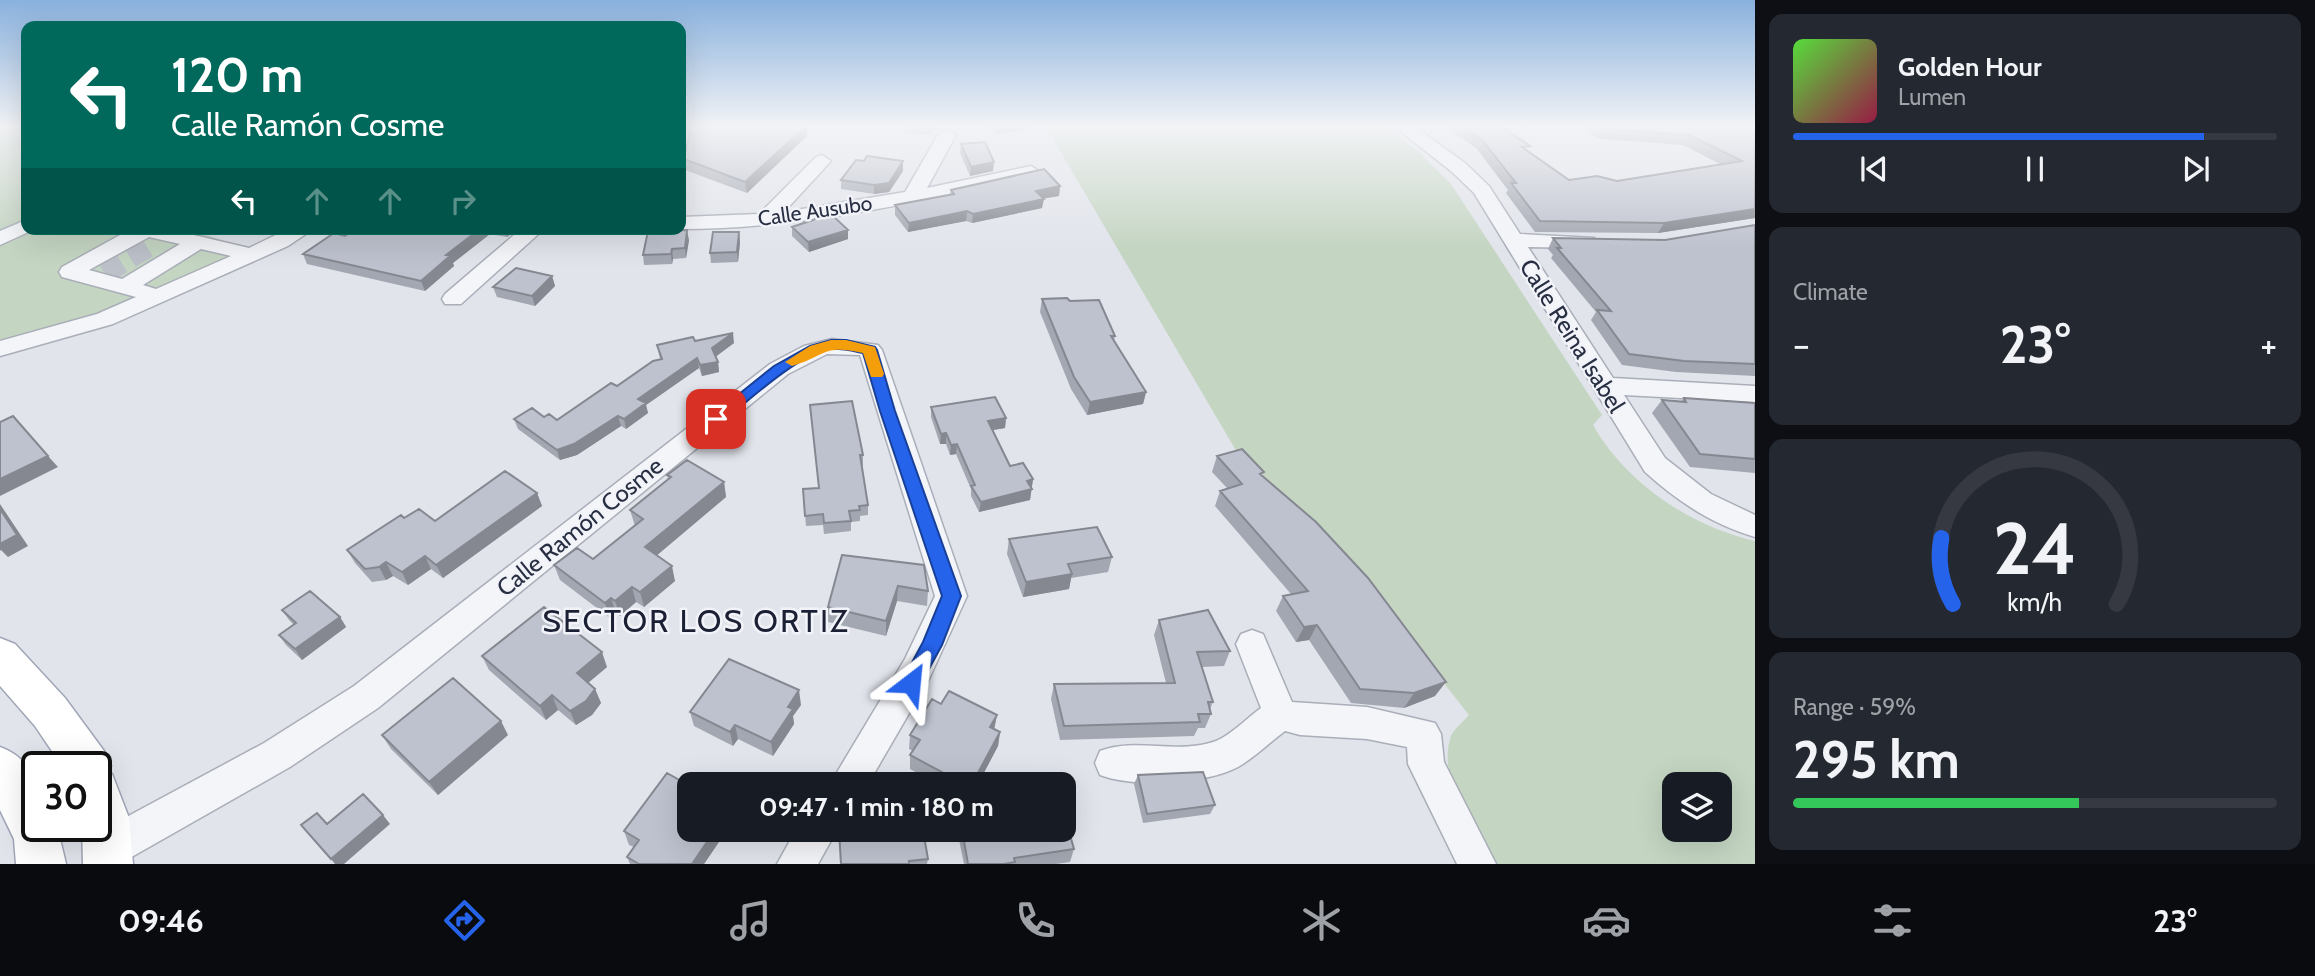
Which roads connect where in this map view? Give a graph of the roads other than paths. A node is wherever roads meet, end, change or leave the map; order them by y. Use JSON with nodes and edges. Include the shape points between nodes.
{"nodes":[{"id":1,"x":816,"y":167,"type":"edge"},
{"id":2,"x":929,"y":167,"type":"edge"},
{"id":3,"x":1458,"y":167,"type":"edge"},
{"id":4,"x":1031,"y":173,"type":"edge"},
{"id":5,"x":913,"y":195,"type":"junction"},
{"id":6,"x":766,"y":219,"type":"junction"},
{"id":7,"x":686,"y":223,"type":"edge"},
{"id":8,"x":21,"y":229,"type":"edge"},
{"id":9,"x":152,"y":235,"type":"edge"},
{"id":10,"x":291,"y":235,"type":"edge"},
{"id":11,"x":527,"y":235,"type":"edge"},
{"id":12,"x":1,"y":239,"type":"edge"},
{"id":13,"x":1512,"y":240,"type":"junction"},
{"id":14,"x":198,"y":243,"type":"junction"},
{"id":15,"x":1608,"y":243,"type":"edge"},
{"id":16,"x":251,"y":255,"type":"junction"},
{"id":17,"x":127,"y":286,"type":"junction"},
{"id":18,"x":158,"y":296,"type":"junction"},
{"id":19,"x":453,"y":299,"type":"dead end"},
{"id":20,"x":105,"y":319,"type":"junction"},
{"id":21,"x":0,"y":349,"type":"edge"},
{"id":22,"x":0,"y":366,"type":"edge"},
{"id":23,"x":1603,"y":386,"type":"junction"},
{"id":24,"x":1755,"y":394,"type":"edge"},
{"id":25,"x":1755,"y":526,"type":"edge"},
{"id":26,"x":1252,"y":644,"type":"dead end"},
{"id":27,"x":0,"y":656,"type":"edge"},
{"id":28,"x":1280,"y":714,"type":"junction"},
{"id":29,"x":77,"y":751,"type":"edge"},
{"id":30,"x":1113,"y":763,"type":"dead end"},
{"id":31,"x":0,"y":768,"type":"edge"},
{"id":32,"x":855,"y":772,"type":"edge"},
{"id":33,"x":810,"y":842,"type":"edge"},
{"id":34,"x":108,"y":856,"type":"edge"},
{"id":35,"x":41,"y":864,"type":"edge"},
{"id":36,"x":796,"y":864,"type":"edge"},
{"id":37,"x":1476,"y":864,"type":"edge"}],
"edges":[{"from":1,"to":6,"type":"street"},
{"from":2,"to":5,"type":"street"},
{"from":3,"to":13,"type":"street","name":"Calle Reina Isabel","via":[[1472,178]]},
{"from":4,"to":5,"type":"street","name":"Calle Ausubo"},
{"from":5,"to":6,"type":"street","name":"Calle Ausubo"},
{"from":6,"to":7,"type":"street","name":"Calle Ausubo"},
{"from":8,"to":12,"type":"street"},
{"from":9,"to":14,"type":"street"},
{"from":9,"to":17,"type":"street","via":[[70,272]]},
{"from":10,"to":16,"type":"street"},
{"from":11,"to":19,"type":"street"},
{"from":13,"to":15,"type":"street"},
{"from":13,"to":23,"type":"street","name":"Calle Reina Isabel"},
{"from":14,"to":16,"type":"street"},
{"from":14,"to":17,"type":"street"},
{"from":16,"to":18,"type":"street"},
{"from":17,"to":18,"type":"street"},
{"from":18,"to":20,"type":"street"},
{"from":20,"to":21,"type":"street"},
{"from":20,"to":22,"type":"street"},
{"from":23,"to":24,"type":"street"},
{"from":23,"to":25,"type":"street","name":"Calle Reina Isabel","via":[[1655,465],[1675,485],[1709,508]]},
{"from":26,"to":28,"type":"street"},
{"from":27,"to":29,"type":"main road"},
{"from":28,"to":30,"type":"street","via":[[1226,755],[1183,765]]},
{"from":28,"to":37,"type":"street","via":[[1423,734],[1426,764]]},
{"from":31,"to":35,"type":"main road","via":[[42,849]]},
{"from":32,"to":34,"type":"street","name":"Calle Ramón Cosme","via":[[932,645],[951,596],[870,350],[831,345],[779,369],[366,697]]},
{"from":33,"to":36,"type":"street"}]}
